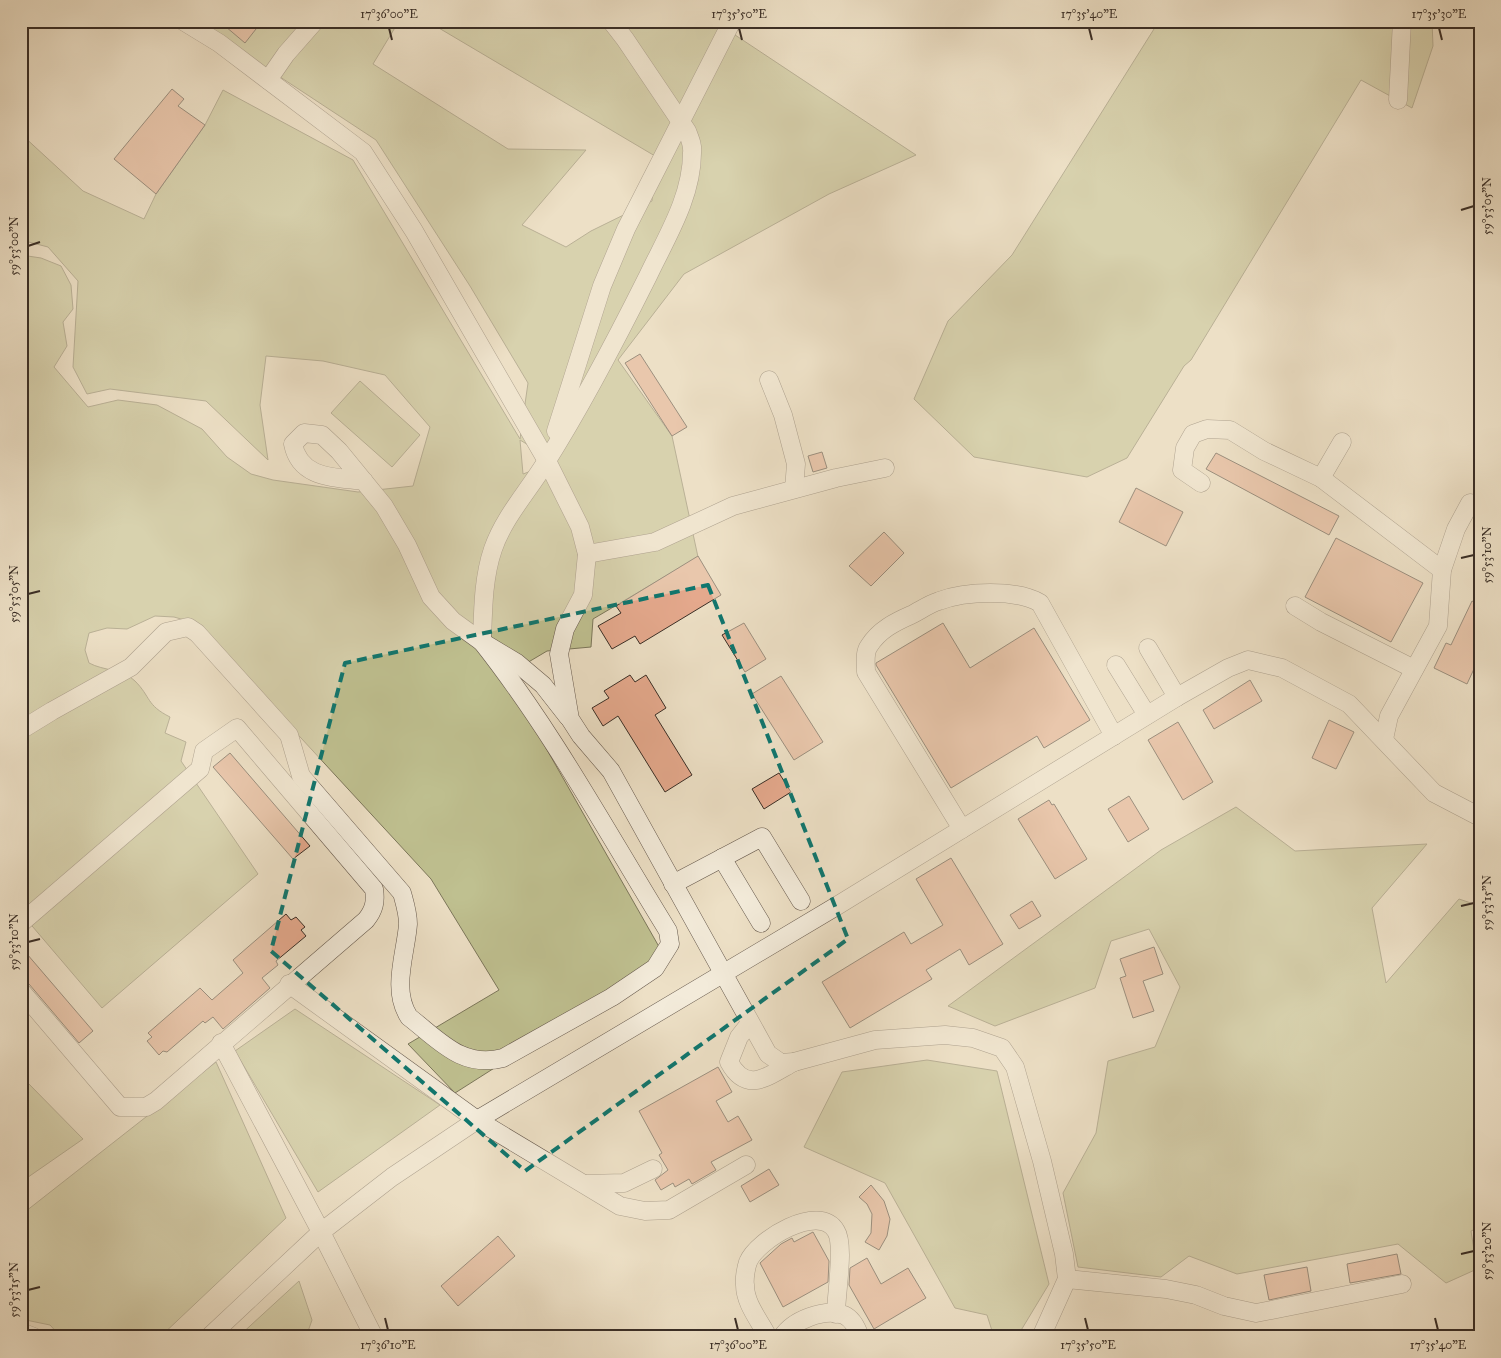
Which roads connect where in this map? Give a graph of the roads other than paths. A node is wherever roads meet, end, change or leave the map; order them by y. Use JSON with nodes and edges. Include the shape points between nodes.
{"nodes":[{"id":1,"x":183,"y":21,"type":"edge"},
{"id":2,"x":315,"y":21,"type":"edge"},
{"id":3,"x":611,"y":21,"type":"edge"},
{"id":4,"x":732,"y":21,"type":"edge"},
{"id":5,"x":1402,"y":21,"type":"edge"},
{"id":6,"x":268,"y":80,"type":"junction"},
{"id":7,"x":1398,"y":100,"type":"dead end"},
{"id":8,"x":680,"y":122,"type":"junction"},
{"id":9,"x":769,"y":380,"type":"dead end"},
{"id":10,"x":1342,"y":442,"type":"dead end"},
{"id":11,"x":547,"y":461,"type":"junction"},
{"id":12,"x":885,"y":468,"type":"dead end"},
{"id":13,"x":1321,"y":478,"type":"junction"},
{"id":14,"x":364,"y":481,"type":"dead end"},
{"id":15,"x":1201,"y":483,"type":"dead end"},
{"id":16,"x":794,"y":489,"type":"junction"},
{"id":17,"x":1470,"y":503,"type":"dead end"},
{"id":18,"x":587,"y":554,"type":"junction"},
{"id":19,"x":1442,"y":570,"type":"junction"},
{"id":20,"x":1295,"y":606,"type":"dead end"},
{"id":21,"x":482,"y":642,"type":"junction"},
{"id":22,"x":1148,"y":648,"type":"dead end"},
{"id":23,"x":1116,"y":665,"type":"dead end"},
{"id":24,"x":1414,"y":669,"type":"junction"},
{"id":25,"x":1177,"y":696,"type":"junction"},
{"id":26,"x":1147,"y":715,"type":"junction"},
{"id":27,"x":570,"y":719,"type":"junction"},
{"id":28,"x":21,"y":730,"type":"edge"},
{"id":29,"x":1114,"y":736,"type":"junction"},
{"id":30,"x":1384,"y":739,"type":"junction"},
{"id":31,"x":1480,"y":818,"type":"edge"},
{"id":32,"x":962,"y":829,"type":"junction"},
{"id":33,"x":722,"y":858,"type":"junction"},
{"id":34,"x":673,"y":884,"type":"junction"},
{"id":35,"x":801,"y":901,"type":"dead end"},
{"id":36,"x":21,"y":922,"type":"edge"},
{"id":37,"x":761,"y":923,"type":"dead end"},
{"id":38,"x":722,"y":974,"type":"junction"},
{"id":39,"x":289,"y":984,"type":"junction"},
{"id":40,"x":21,"y":991,"type":"edge"},
{"id":41,"x":750,"y":1023,"type":"junction"},
{"id":42,"x":739,"y":1037,"type":"junction"},
{"id":43,"x":760,"y":1040,"type":"junction"},
{"id":44,"x":221,"y":1043,"type":"junction"},
{"id":45,"x":774,"y":1058,"type":"junction"},
{"id":46,"x":794,"y":1062,"type":"junction"},
{"id":47,"x":768,"y":1076,"type":"junction"},
{"id":48,"x":477,"y":1120,"type":"junction"},
{"id":49,"x":746,"y":1165,"type":"dead end"},
{"id":50,"x":653,"y":1168,"type":"dead end"},
{"id":51,"x":585,"y":1184,"type":"junction"},
{"id":52,"x":321,"y":1232,"type":"junction"},
{"id":53,"x":1067,"y":1279,"type":"junction"},
{"id":54,"x":1402,"y":1284,"type":"dead end"},
{"id":55,"x":836,"y":1314,"type":"junction"},
{"id":56,"x":21,"y":1332,"type":"edge"},
{"id":57,"x":34,"y":1337,"type":"edge"},
{"id":58,"x":209,"y":1337,"type":"edge"},
{"id":59,"x":374,"y":1337,"type":"edge"},
{"id":60,"x":768,"y":1337,"type":"edge"},
{"id":61,"x":782,"y":1337,"type":"edge"},
{"id":62,"x":860,"y":1337,"type":"edge"},
{"id":63,"x":1041,"y":1337,"type":"edge"}],
"edges":[{"from":1,"to":6,"type":"lane"},
{"from":2,"to":6,"type":"lane"},
{"from":3,"to":8,"type":"lane"},
{"from":4,"to":8,"type":"lane"},
{"from":5,"to":7,"type":"lane"},
{"from":6,"to":11,"type":"lane","via":[[363,152],[414,231]]},
{"from":8,"to":11,"type":"lane","via":[[626,229],[602,286]]},
{"from":8,"to":11,"type":"lane","via":[[692,143],[692,153],[679,212],[609,354]]},
{"from":9,"to":16,"type":"lane","via":[[796,464]]},
{"from":10,"to":13,"type":"lane"},
{"from":11,"to":18,"type":"lane","via":[[580,527]]},
{"from":11,"to":21,"type":"lane","via":[[505,522],[493,548],[486,577]]},
{"from":12,"to":16,"type":"lane"},
{"from":13,"to":15,"type":"lane","via":[[1264,451],[1230,430],[1208,429],[1193,434],[1185,448],[1182,470]]},
{"from":13,"to":19,"type":"lane"},
{"from":14,"to":21,"type":"lane","via":[[398,530],[431,597],[454,621]]},
{"from":16,"to":18,"type":"lane","via":[[733,506],[655,542]]},
{"from":17,"to":19,"type":"lane","via":[[1456,529]]},
{"from":18,"to":27,"type":"lane","via":[[583,595],[565,629],[559,654]]},
{"from":19,"to":24,"type":"lane","via":[[1438,626]]},
{"from":20,"to":24,"type":"lane"},
{"from":21,"to":27,"type":"lane","via":[[517,663],[543,685]]},
{"from":21,"to":28,"type":"lane","via":[[538,720],[668,931],[670,944],[655,968],[612,997],[523,1048],[489,1061],[461,1056],[404,1010],[400,988],[408,925],[402,893],[302,776],[289,734],[198,634],[188,627],[166,632],[131,667]]},
{"from":22,"to":25,"type":"lane"},
{"from":23,"to":26,"type":"lane"},
{"from":24,"to":30,"type":"lane","via":[[1389,716]]},
{"from":25,"to":26,"type":"lane"},
{"from":25,"to":30,"type":"lane","via":[[1248,660],[1268,663],[1349,704]]},
{"from":26,"to":29,"type":"lane"},
{"from":27,"to":34,"type":"lane","via":[[611,771]]},
{"from":29,"to":32,"type":"lane"},
{"from":29,"to":32,"type":"lane","via":[[1040,603],[1028,596],[1008,593],[958,596],[939,600],[891,624],[868,647],[866,672]]},
{"from":30,"to":31,"type":"lane","via":[[1434,793]]},
{"from":32,"to":38,"type":"lane"},
{"from":33,"to":34,"type":"lane"},
{"from":33,"to":35,"type":"lane","via":[[762,837]]},
{"from":33,"to":37,"type":"lane"},
{"from":34,"to":38,"type":"lane"},
{"from":36,"to":39,"type":"lane","via":[[200,769],[204,751],[237,728],[374,889],[372,912],[366,920]]},
{"from":38,"to":41,"type":"lane"},
{"from":38,"to":48,"type":"lane"},
{"from":39,"to":44,"type":"lane"},
{"from":39,"to":48,"type":"lane"},
{"from":40,"to":44,"type":"lane","via":[[120,1107],[146,1107],[156,1101]]},
{"from":41,"to":42,"type":"lane"},
{"from":41,"to":43,"type":"lane"},
{"from":42,"to":43,"type":"lane","via":[[750,1036]]},
{"from":42,"to":47,"type":"lane","via":[[729,1062],[736,1074],[747,1081]]},
{"from":43,"to":45,"type":"lane"},
{"from":44,"to":52,"type":"lane"},
{"from":45,"to":46,"type":"lane","via":[[781,1062]]},
{"from":45,"to":47,"type":"lane"},
{"from":46,"to":47,"type":"lane"},
{"from":46,"to":53,"type":"lane","via":[[875,1040],[910,1037],[964,1037],[1002,1048],[1015,1067],[1040,1152]]},
{"from":48,"to":51,"type":"lane"},
{"from":48,"to":52,"type":"lane","via":[[392,1177]]},
{"from":49,"to":51,"type":"lane","via":[[669,1210],[644,1211],[620,1206]]},
{"from":50,"to":51,"type":"lane","via":[[624,1183]]},
{"from":52,"to":58,"type":"lane"},
{"from":52,"to":59,"type":"lane"},
{"from":53,"to":54,"type":"lane","via":[[1166,1289],[1256,1313]]},
{"from":53,"to":63,"type":"lane"},
{"from":55,"to":60,"type":"lane","via":[[836,1282],[841,1252],[837,1231],[830,1223],[804,1221],[761,1246],[748,1262],[744,1285],[750,1305]]},
{"from":55,"to":61,"type":"lane","via":[[802,1320]]},
{"from":55,"to":62,"type":"lane","via":[[845,1315],[855,1324]]},
{"from":56,"to":57,"type":"lane"}]}
